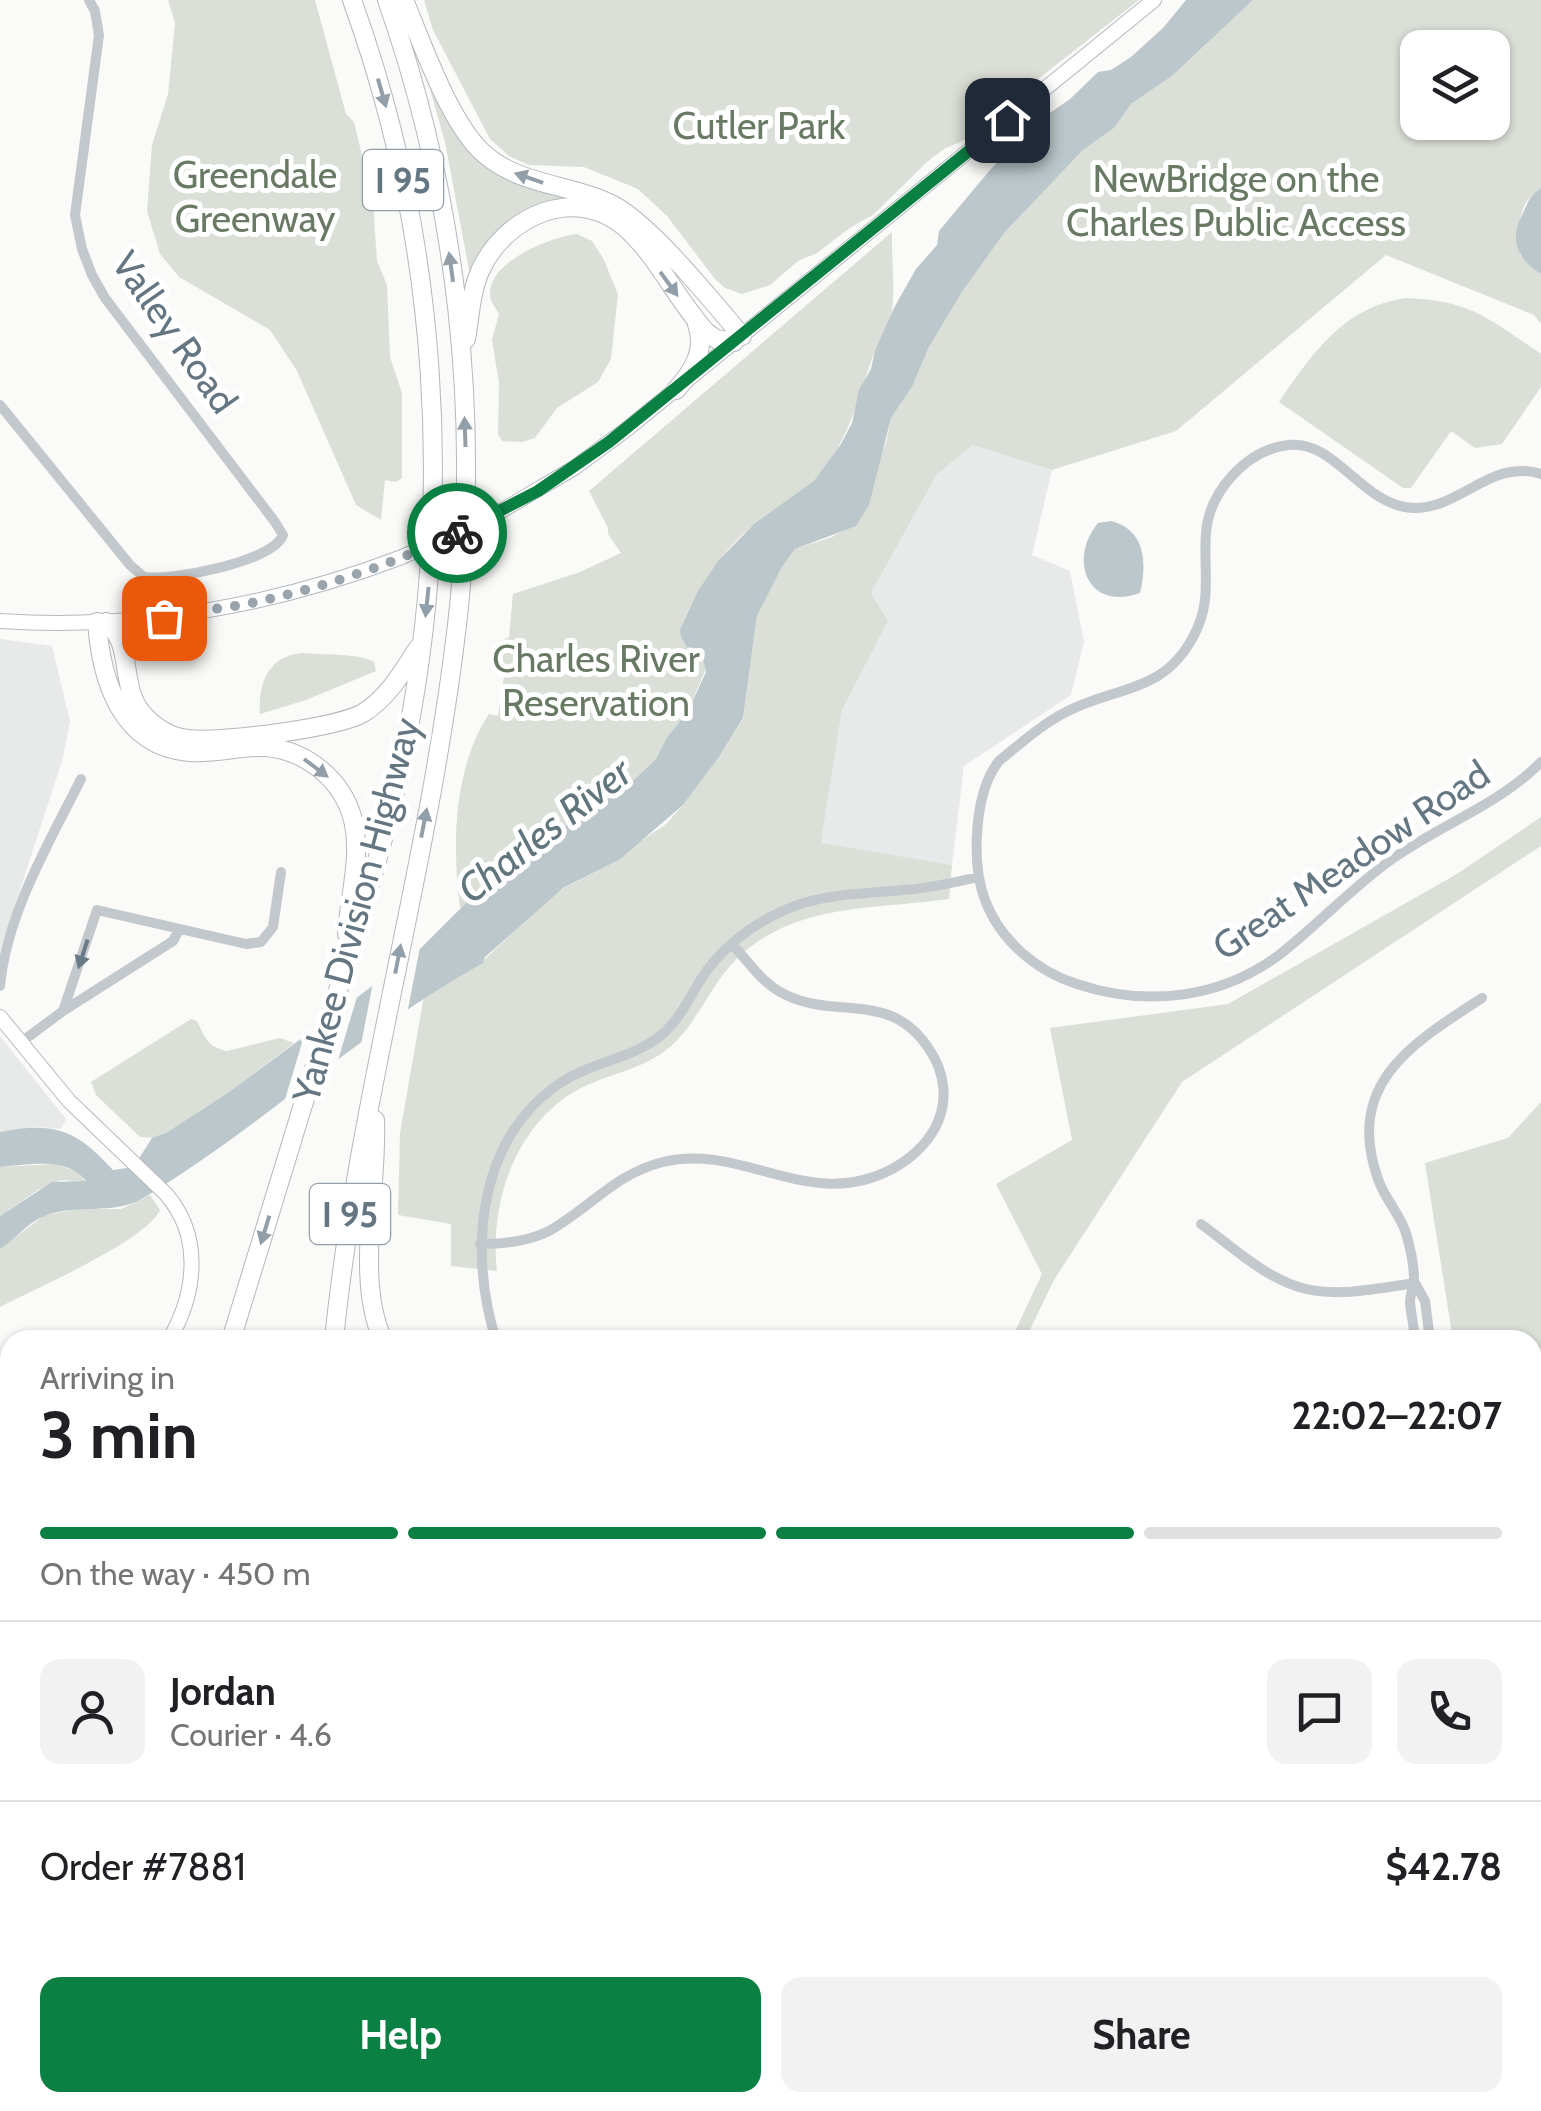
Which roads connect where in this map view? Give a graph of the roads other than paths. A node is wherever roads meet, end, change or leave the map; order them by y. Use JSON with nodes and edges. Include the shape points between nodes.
{"nodes":[{"id":1,"x":89,"y":0,"type":"edge"},
{"id":2,"x":352,"y":0,"type":"edge"},
{"id":3,"x":387,"y":0,"type":"edge"},
{"id":4,"x":404,"y":0,"type":"edge"},
{"id":5,"x":1154,"y":0,"type":"edge"},
{"id":6,"x":694,"y":319,"type":"junction"},
{"id":7,"x":738,"y":339,"type":"junction"},
{"id":8,"x":462,"y":364,"type":"junction"},
{"id":9,"x":676,"y":390,"type":"junction"},
{"id":10,"x":0,"y":405,"type":"edge"},
{"id":11,"x":1541,"y":474,"type":"edge"},
{"id":12,"x":177,"y":615,"type":"junction"},
{"id":13,"x":0,"y":621,"type":"edge"},
{"id":14,"x":101,"y":622,"type":"junction"},
{"id":15,"x":422,"y":642,"type":"junction"},
{"id":16,"x":125,"y":670,"type":"junction"},
{"id":17,"x":1541,"y":762,"type":"edge"},
{"id":18,"x":82,"y":779,"type":"dead end"},
{"id":19,"x":281,"y":872,"type":"dead end"},
{"id":20,"x":978,"y":878,"type":"junction"},
{"id":21,"x":179,"y":930,"type":"junction"},
{"id":22,"x":732,"y":944,"type":"junction"},
{"id":23,"x":2,"y":955,"type":"edge"},
{"id":24,"x":344,"y":969,"type":"junction"},
{"id":25,"x":0,"y":986,"type":"edge"},
{"id":26,"x":1482,"y":998,"type":"dead end"},
{"id":27,"x":63,"y":1011,"type":"junction"},
{"id":28,"x":0,"y":1017,"type":"edge"},
{"id":29,"x":20,"y":1043,"type":"junction"},
{"id":30,"x":373,"y":1090,"type":"junction"},
{"id":31,"x":1200,"y":1224,"type":"dead end"},
{"id":32,"x":480,"y":1244,"type":"junction"},
{"id":33,"x":1415,"y":1283,"type":"junction"},
{"id":34,"x":174,"y":1330,"type":"edge"},
{"id":35,"x":234,"y":1330,"type":"edge"},
{"id":36,"x":335,"y":1330,"type":"edge"},
{"id":37,"x":379,"y":1330,"type":"edge"},
{"id":38,"x":494,"y":1330,"type":"edge"},
{"id":39,"x":1414,"y":1330,"type":"edge"},
{"id":40,"x":1428,"y":1330,"type":"edge"}],
"edges":[{"from":1,"to":10,"type":"street","name":"Valley Road","via":[[99,36],[75,215],[87,262],[105,298],[175,386],[282,536],[280,542],[218,568],[147,577],[130,565]]},
{"from":2,"to":15,"type":"highway","name":"Yankee Division Highway","number":"I 95","one_way":true,"via":[[400,164],[426,329],[433,495]]},
{"from":8,"to":3,"type":"highway","name":"Yankee Division Highway","number":"I 95","one_way":true,"via":[[432,158]]},
{"from":7,"to":4,"type":"highway","one_way":true,"via":[[624,211],[518,174],[479,149],[454,111]]},
{"from":5,"to":7,"type":"main road"},
{"from":6,"to":7,"type":"highway","via":[[710,336]]},
{"from":8,"to":6,"type":"highway","one_way":true,"via":[[475,285],[486,262],[513,227],[550,210],[589,210],[624,227]]},
{"from":6,"to":9,"type":"highway","via":[[700,350]]},
{"from":7,"to":9,"type":"main road"},
{"from":30,"to":8,"type":"highway","name":"Yankee Division Highway","number":"I 95","one_way":true,"via":[[457,622],[466,492]]},
{"from":9,"to":12,"type":"main road","bridge":true,"via":[[574,468],[496,514],[402,557],[281,596]]},
{"from":11,"to":20,"type":"street","name":"Great Meadow Road","via":[[1506,471],[1442,504],[1416,508],[1383,500],[1311,448],[1286,445],[1243,465],[1208,520],[1207,596],[1190,644],[1152,681],[1068,710],[999,760],[977,827]]},
{"from":12,"to":14,"type":"main road"},
{"from":12,"to":16,"type":"highway","via":[[140,630],[127,650]]},
{"from":13,"to":14,"type":"main road"},
{"from":14,"to":16,"type":"highway","via":[[119,638]]},
{"from":14,"to":24,"type":"highway","one_way":true,"via":[[99,648],[110,692],[147,736],[184,751],[284,750],[314,764],[336,785],[351,813],[356,847]]},
{"from":15,"to":16,"type":"highway","via":[[385,695],[352,719],[208,740],[181,738],[152,723],[134,702]]},
{"from":15,"to":24,"type":"highway","name":"Yankee Division Highway","number":"I 95","via":[[396,788]]},
{"from":17,"to":20,"type":"street","name":"Great Meadow Road","via":[[1503,794],[1390,860],[1270,961],[1194,993],[1120,995],[1049,972],[1006,936]]},
{"from":18,"to":23,"type":"street"},
{"from":19,"to":21,"type":"street","via":[[273,927],[261,942]]},
{"from":20,"to":22,"type":"street","via":[[816,899],[774,914]]},
{"from":21,"to":27,"type":"street","via":[[173,941]]},
{"from":21,"to":27,"type":"street","one_way":true,"via":[[98,910]]},
{"from":22,"to":32,"type":"street","via":[[657,1038],[569,1078],[529,1111],[489,1184]]},
{"from":22,"to":32,"type":"street","via":[[786,995],[880,1011],[922,1038],[944,1091],[940,1116],[924,1143],[888,1171],[839,1184],[797,1182],[709,1160],[664,1162],[615,1182],[546,1232]]},
{"from":23,"to":25,"type":"street"},
{"from":24,"to":35,"type":"highway","name":"Yankee Division Highway","number":"I 95","one_way":true},
{"from":26,"to":33,"type":"street","via":[[1404,1053],[1373,1104],[1375,1169],[1406,1230]]},
{"from":27,"to":29,"type":"street"},
{"from":28,"to":29,"type":"main road"},
{"from":29,"to":34,"type":"main road","via":[[69,1101],[166,1194],[183,1220],[192,1265]]},
{"from":30,"to":36,"type":"highway","name":"Yankee Division Highway","number":"I 95"},
{"from":30,"to":37,"type":"highway","via":[[370,1283]]},
{"from":31,"to":33,"type":"street","via":[[1300,1287],[1350,1291]]},
{"from":32,"to":38,"type":"street"},
{"from":33,"to":39,"type":"street"},
{"from":33,"to":40,"type":"street"}]}
